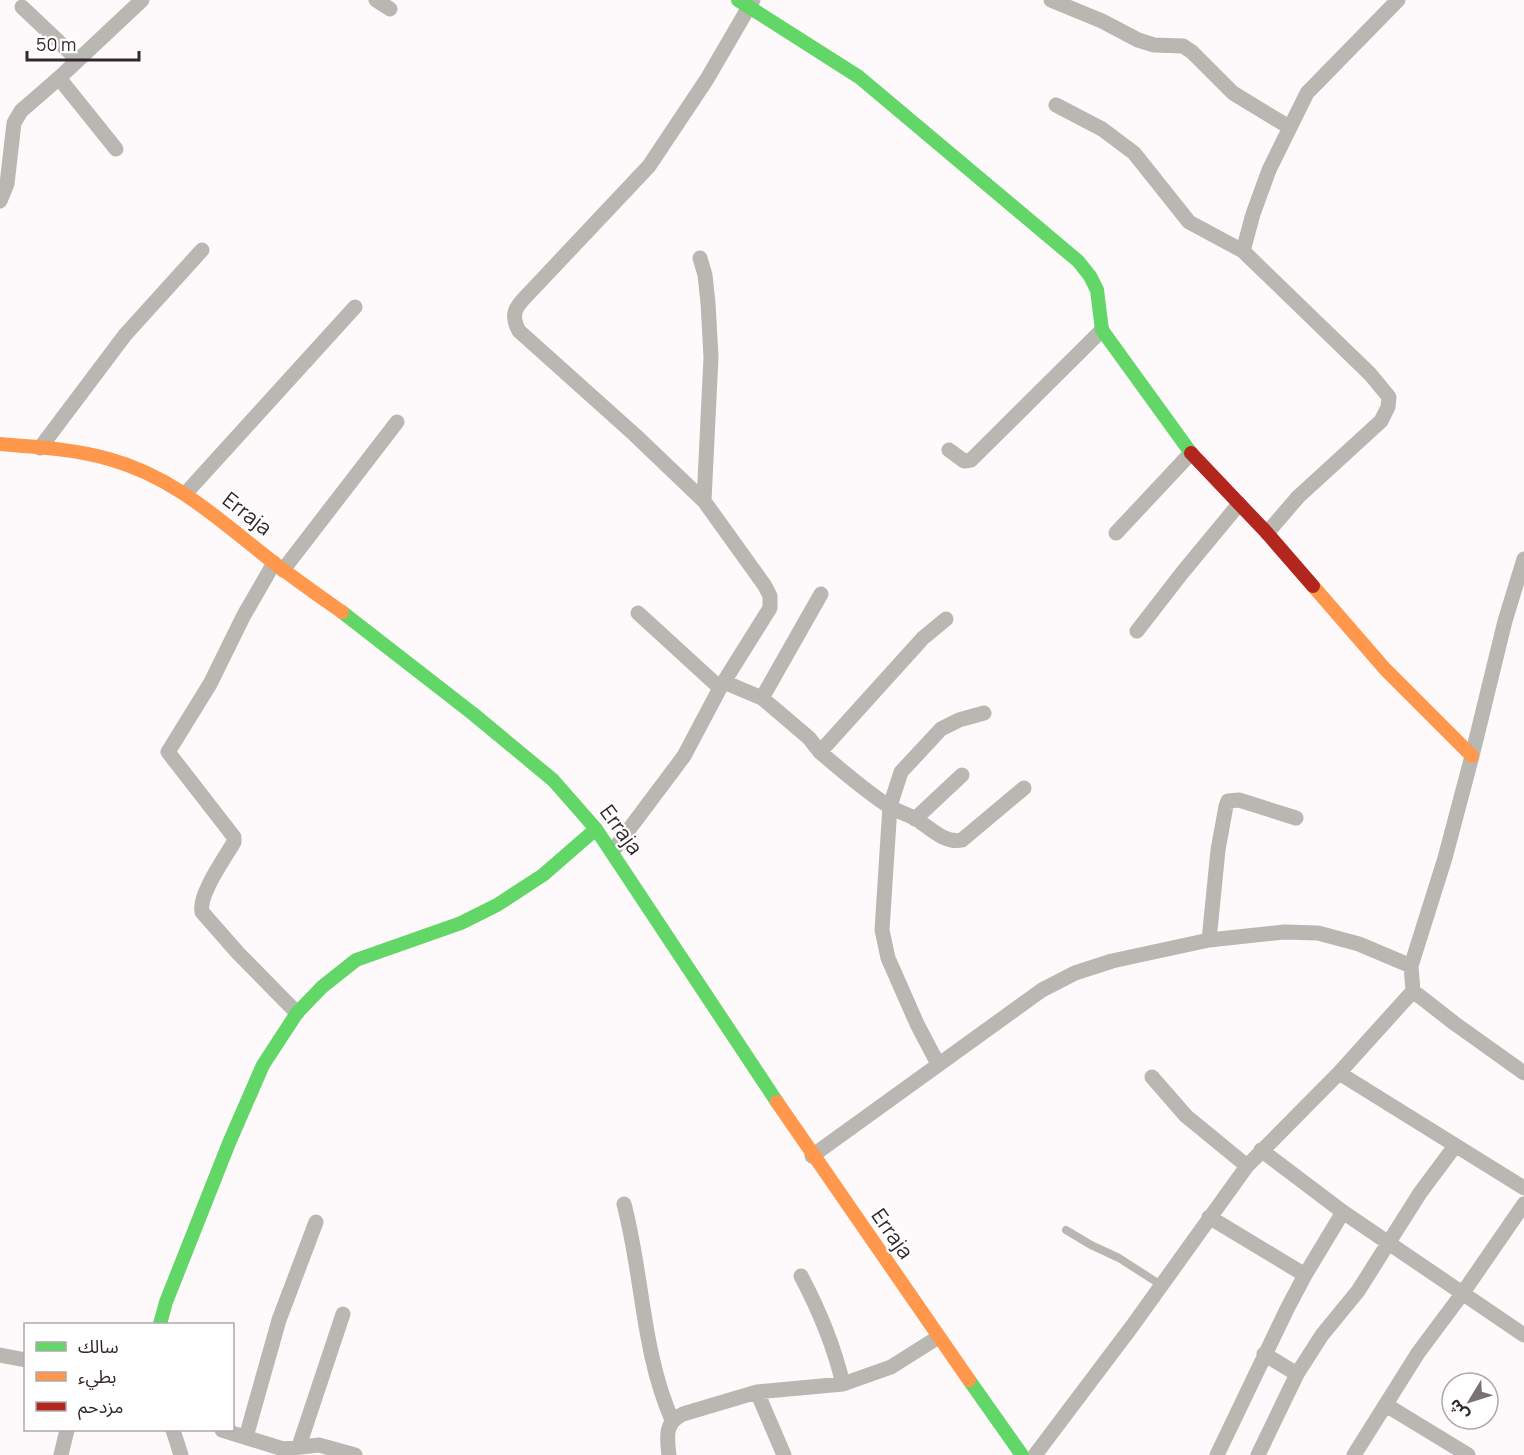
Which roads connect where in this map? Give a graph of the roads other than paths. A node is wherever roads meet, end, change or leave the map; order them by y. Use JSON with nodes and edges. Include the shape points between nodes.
{"nodes":[{"id":1,"x":142,"y":0,"type":"edge"},
{"id":2,"x":376,"y":0,"type":"edge"},
{"id":3,"x":1051,"y":0,"type":"edge"},
{"id":4,"x":1398,"y":0,"type":"edge"},
{"id":5,"x":747,"y":2,"type":"edge"},
{"id":6,"x":22,"y":7,"type":"dead end"},
{"id":7,"x":390,"y":9,"type":"dead end"},
{"id":8,"x":78,"y":60,"type":"junction"},
{"id":9,"x":59,"y":78,"type":"junction"},
{"id":10,"x":1056,"y":105,"type":"dead end"},
{"id":11,"x":1289,"y":128,"type":"junction"},
{"id":12,"x":116,"y":149,"type":"dead end"},
{"id":13,"x":0,"y":201,"type":"edge"},
{"id":14,"x":202,"y":250,"type":"dead end"},
{"id":15,"x":1243,"y":250,"type":"junction"},
{"id":16,"x":700,"y":258,"type":"dead end"},
{"id":17,"x":355,"y":307,"type":"dead end"},
{"id":18,"x":1102,"y":330,"type":"junction"},
{"id":19,"x":397,"y":422,"type":"dead end"},
{"id":20,"x":0,"y":444,"type":"edge"},
{"id":21,"x":40,"y":448,"type":"junction"},
{"id":22,"x":949,"y":450,"type":"dead end"},
{"id":23,"x":1191,"y":453,"type":"junction"},
{"id":24,"x":186,"y":494,"type":"junction"},
{"id":25,"x":705,"y":501,"type":"junction"},
{"id":26,"x":1239,"y":504,"type":"junction"},
{"id":27,"x":1116,"y":533,"type":"dead end"},
{"id":28,"x":1267,"y":533,"type":"junction"},
{"id":29,"x":1524,"y":559,"type":"edge"},
{"id":30,"x":278,"y":566,"type":"junction"},
{"id":31,"x":821,"y":594,"type":"dead end"},
{"id":32,"x":638,"y":613,"type":"dead end"},
{"id":33,"x":946,"y":619,"type":"dead end"},
{"id":34,"x":1137,"y":631,"type":"dead end"},
{"id":35,"x":722,"y":685,"type":"junction"},
{"id":36,"x":762,"y":698,"type":"junction"},
{"id":37,"x":984,"y":713,"type":"dead end"},
{"id":38,"x":820,"y":752,"type":"junction"},
{"id":39,"x":1473,"y":756,"type":"junction"},
{"id":40,"x":962,"y":776,"type":"dead end"},
{"id":41,"x":1024,"y":788,"type":"dead end"},
{"id":42,"x":890,"y":806,"type":"junction"},
{"id":43,"x":1296,"y":818,"type":"dead end"},
{"id":44,"x":915,"y":819,"type":"junction"},
{"id":45,"x":596,"y":829,"type":"junction"},
{"id":46,"x":612,"y":852,"type":"junction"},
{"id":47,"x":1209,"y":940,"type":"junction"},
{"id":48,"x":1410,"y":966,"type":"junction"},
{"id":49,"x":1413,"y":991,"type":"junction"},
{"id":50,"x":297,"y":1012,"type":"junction"},
{"id":51,"x":938,"y":1064,"type":"junction"},
{"id":52,"x":1339,"y":1073,"type":"junction"},
{"id":53,"x":1524,"y":1073,"type":"edge"},
{"id":54,"x":1152,"y":1077,"type":"dead end"},
{"id":55,"x":1455,"y":1146,"type":"junction"},
{"id":56,"x":1261,"y":1150,"type":"junction"},
{"id":57,"x":812,"y":1156,"type":"junction"},
{"id":58,"x":1247,"y":1166,"type":"junction"},
{"id":59,"x":1524,"y":1188,"type":"edge"},
{"id":60,"x":624,"y":1204,"type":"dead end"},
{"id":61,"x":1523,"y":1208,"type":"edge"},
{"id":62,"x":1343,"y":1212,"type":"junction"},
{"id":63,"x":1209,"y":1217,"type":"junction"},
{"id":64,"x":316,"y":1222,"type":"dead end"},
{"id":65,"x":1066,"y":1230,"type":"dead end"},
{"id":66,"x":1388,"y":1243,"type":"junction"},
{"id":67,"x":1305,"y":1275,"type":"junction"},
{"id":68,"x":801,"y":1276,"type":"dead end"},
{"id":69,"x":1161,"y":1285,"type":"junction"},
{"id":70,"x":1462,"y":1294,"type":"junction"},
{"id":71,"x":344,"y":1314,"type":"dead end"},
{"id":72,"x":160,"y":1323,"type":"edge"},
{"id":73,"x":1524,"y":1335,"type":"edge"},
{"id":74,"x":938,"y":1338,"type":"junction"},
{"id":75,"x":1264,"y":1354,"type":"junction"},
{"id":76,"x":0,"y":1355,"type":"edge"},
{"id":77,"x":24,"y":1360,"type":"edge"},
{"id":78,"x":1297,"y":1374,"type":"junction"},
{"id":79,"x":843,"y":1384,"type":"junction"},
{"id":80,"x":757,"y":1392,"type":"junction"},
{"id":81,"x":1386,"y":1405,"type":"junction"},
{"id":82,"x":672,"y":1420,"type":"junction"},
{"id":83,"x":67,"y":1431,"type":"edge"},
{"id":84,"x":173,"y":1431,"type":"edge"},
{"id":85,"x":225,"y":1431,"type":"edge"},
{"id":86,"x":246,"y":1437,"type":"junction"},
{"id":87,"x":299,"y":1446,"type":"junction"},
{"id":88,"x":61,"y":1455,"type":"edge"},
{"id":89,"x":181,"y":1455,"type":"edge"},
{"id":90,"x":355,"y":1455,"type":"edge"},
{"id":91,"x":669,"y":1455,"type":"edge"},
{"id":92,"x":784,"y":1455,"type":"edge"},
{"id":93,"x":1022,"y":1455,"type":"edge"},
{"id":94,"x":1035,"y":1455,"type":"edge"},
{"id":95,"x":1217,"y":1455,"type":"edge"},
{"id":96,"x":1258,"y":1455,"type":"edge"},
{"id":97,"x":1354,"y":1455,"type":"edge"},
{"id":98,"x":1468,"y":1455,"type":"edge"}],
"edges":[{"from":1,"to":8,"type":"street"},
{"from":2,"to":7,"type":"street"},
{"from":3,"to":11,"type":"street","via":[[1138,40],[1183,46],[1233,93]]},
{"from":4,"to":11,"type":"street","via":[[1307,93]]},
{"from":5,"to":18,"type":"street","via":[[859,77],[1078,261],[1097,290]]},
{"from":5,"to":25,"type":"street","via":[[706,79],[649,166],[514,314],[519,331]]},
{"from":6,"to":8,"type":"street"},
{"from":8,"to":9,"type":"street"},
{"from":9,"to":12,"type":"street"},
{"from":9,"to":13,"type":"street","via":[[21,111],[14,123],[7,184]]},
{"from":10,"to":15,"type":"street","via":[[1102,129],[1134,153],[1189,222]]},
{"from":11,"to":15,"type":"street","via":[[1269,170]]},
{"from":14,"to":21,"type":"street","via":[[125,335]]},
{"from":15,"to":28,"type":"street","via":[[1389,397],[1381,421],[1298,497]]},
{"from":16,"to":25,"type":"street","via":[[705,275],[711,357]]},
{"from":17,"to":24,"type":"street"},
{"from":18,"to":22,"type":"street","via":[[971,460],[964,461]]},
{"from":18,"to":23,"type":"street"},
{"from":19,"to":30,"type":"street"},
{"from":20,"to":21,"type":"street","name":"Erraja"},
{"from":21,"to":24,"type":"street","name":"Erraja","via":[[110,459]]},
{"from":23,"to":26,"type":"street"},
{"from":23,"to":27,"type":"street"},
{"from":24,"to":30,"type":"street","name":"Erraja"},
{"from":25,"to":35,"type":"street","via":[[770,596],[767,614]]},
{"from":26,"to":28,"type":"street"},
{"from":26,"to":34,"type":"street"},
{"from":28,"to":39,"type":"street","via":[[1385,669]]},
{"from":29,"to":39,"type":"street"},
{"from":30,"to":45,"type":"street","name":"Erraja","via":[[472,712],[553,780]]},
{"from":30,"to":50,"type":"street","via":[[244,615],[210,684],[168,752],[234,837],[207,890],[202,912]]},
{"from":31,"to":36,"type":"street"},
{"from":32,"to":35,"type":"street"},
{"from":33,"to":38,"type":"street","via":[[923,638]]},
{"from":35,"to":36,"type":"street"},
{"from":35,"to":46,"type":"street","via":[[684,756]]},
{"from":36,"to":38,"type":"street"},
{"from":37,"to":42,"type":"street","via":[[941,729],[901,772]]},
{"from":38,"to":42,"type":"street","via":[[856,784]]},
{"from":39,"to":48,"type":"street"},
{"from":40,"to":44,"type":"street"},
{"from":41,"to":44,"type":"street","via":[[962,840],[945,839]]},
{"from":42,"to":44,"type":"street"},
{"from":42,"to":51,"type":"street","via":[[882,930],[888,958]]},
{"from":43,"to":47,"type":"street","via":[[1239,800],[1228,801],[1218,849]]},
{"from":45,"to":46,"type":"street","name":"Erraja"},
{"from":45,"to":50,"type":"street","via":[[543,875],[497,906],[461,923],[356,960]]},
{"from":46,"to":57,"type":"street","name":"Erraja"},
{"from":47,"to":48,"type":"street","via":[[1276,932],[1318,933],[1359,944]]},
{"from":47,"to":51,"type":"street","via":[[1075,973],[1042,990]]},
{"from":48,"to":49,"type":"street"},
{"from":49,"to":52,"type":"street"},
{"from":49,"to":53,"type":"street"},
{"from":50,"to":72,"type":"street","via":[[263,1065]]},
{"from":51,"to":57,"type":"street"},
{"from":52,"to":55,"type":"street"},
{"from":52,"to":56,"type":"street"},
{"from":54,"to":58,"type":"street","via":[[1186,1116]]},
{"from":55,"to":59,"type":"street"},
{"from":55,"to":66,"type":"street"},
{"from":56,"to":58,"type":"street"},
{"from":56,"to":62,"type":"street"},
{"from":57,"to":74,"type":"street","name":"Erraja"},
{"from":58,"to":63,"type":"street"},
{"from":60,"to":82,"type":"street","via":[[632,1232],[653,1369]]},
{"from":61,"to":70,"type":"street"},
{"from":62,"to":66,"type":"street"},
{"from":62,"to":67,"type":"street"},
{"from":63,"to":67,"type":"street"},
{"from":63,"to":69,"type":"street"},
{"from":64,"to":86,"type":"street","via":[[279,1320]]},
{"from":65,"to":69,"type":"lane"},
{"from":66,"to":70,"type":"street"},
{"from":66,"to":78,"type":"street"},
{"from":67,"to":75,"type":"street"},
{"from":68,"to":79,"type":"street","via":[[818,1307]]},
{"from":69,"to":94,"type":"street"},
{"from":70,"to":73,"type":"street"},
{"from":70,"to":81,"type":"street"},
{"from":71,"to":87,"type":"street"},
{"from":74,"to":79,"type":"street","via":[[891,1367]]},
{"from":74,"to":93,"type":"street","name":"Erraja"},
{"from":75,"to":78,"type":"street"},
{"from":75,"to":95,"type":"street"},
{"from":76,"to":77,"type":"street"},
{"from":78,"to":96,"type":"street"},
{"from":79,"to":80,"type":"street"},
{"from":80,"to":82,"type":"street"},
{"from":80,"to":92,"type":"street"},
{"from":81,"to":97,"type":"street"},
{"from":81,"to":98,"type":"street"},
{"from":82,"to":91,"type":"street","via":[[666,1433]]},
{"from":83,"to":88,"type":"street"},
{"from":84,"to":89,"type":"street"},
{"from":85,"to":86,"type":"street"},
{"from":86,"to":87,"type":"street","via":[[283,1449]]},
{"from":87,"to":90,"type":"street","via":[[319,1445]]}]}
